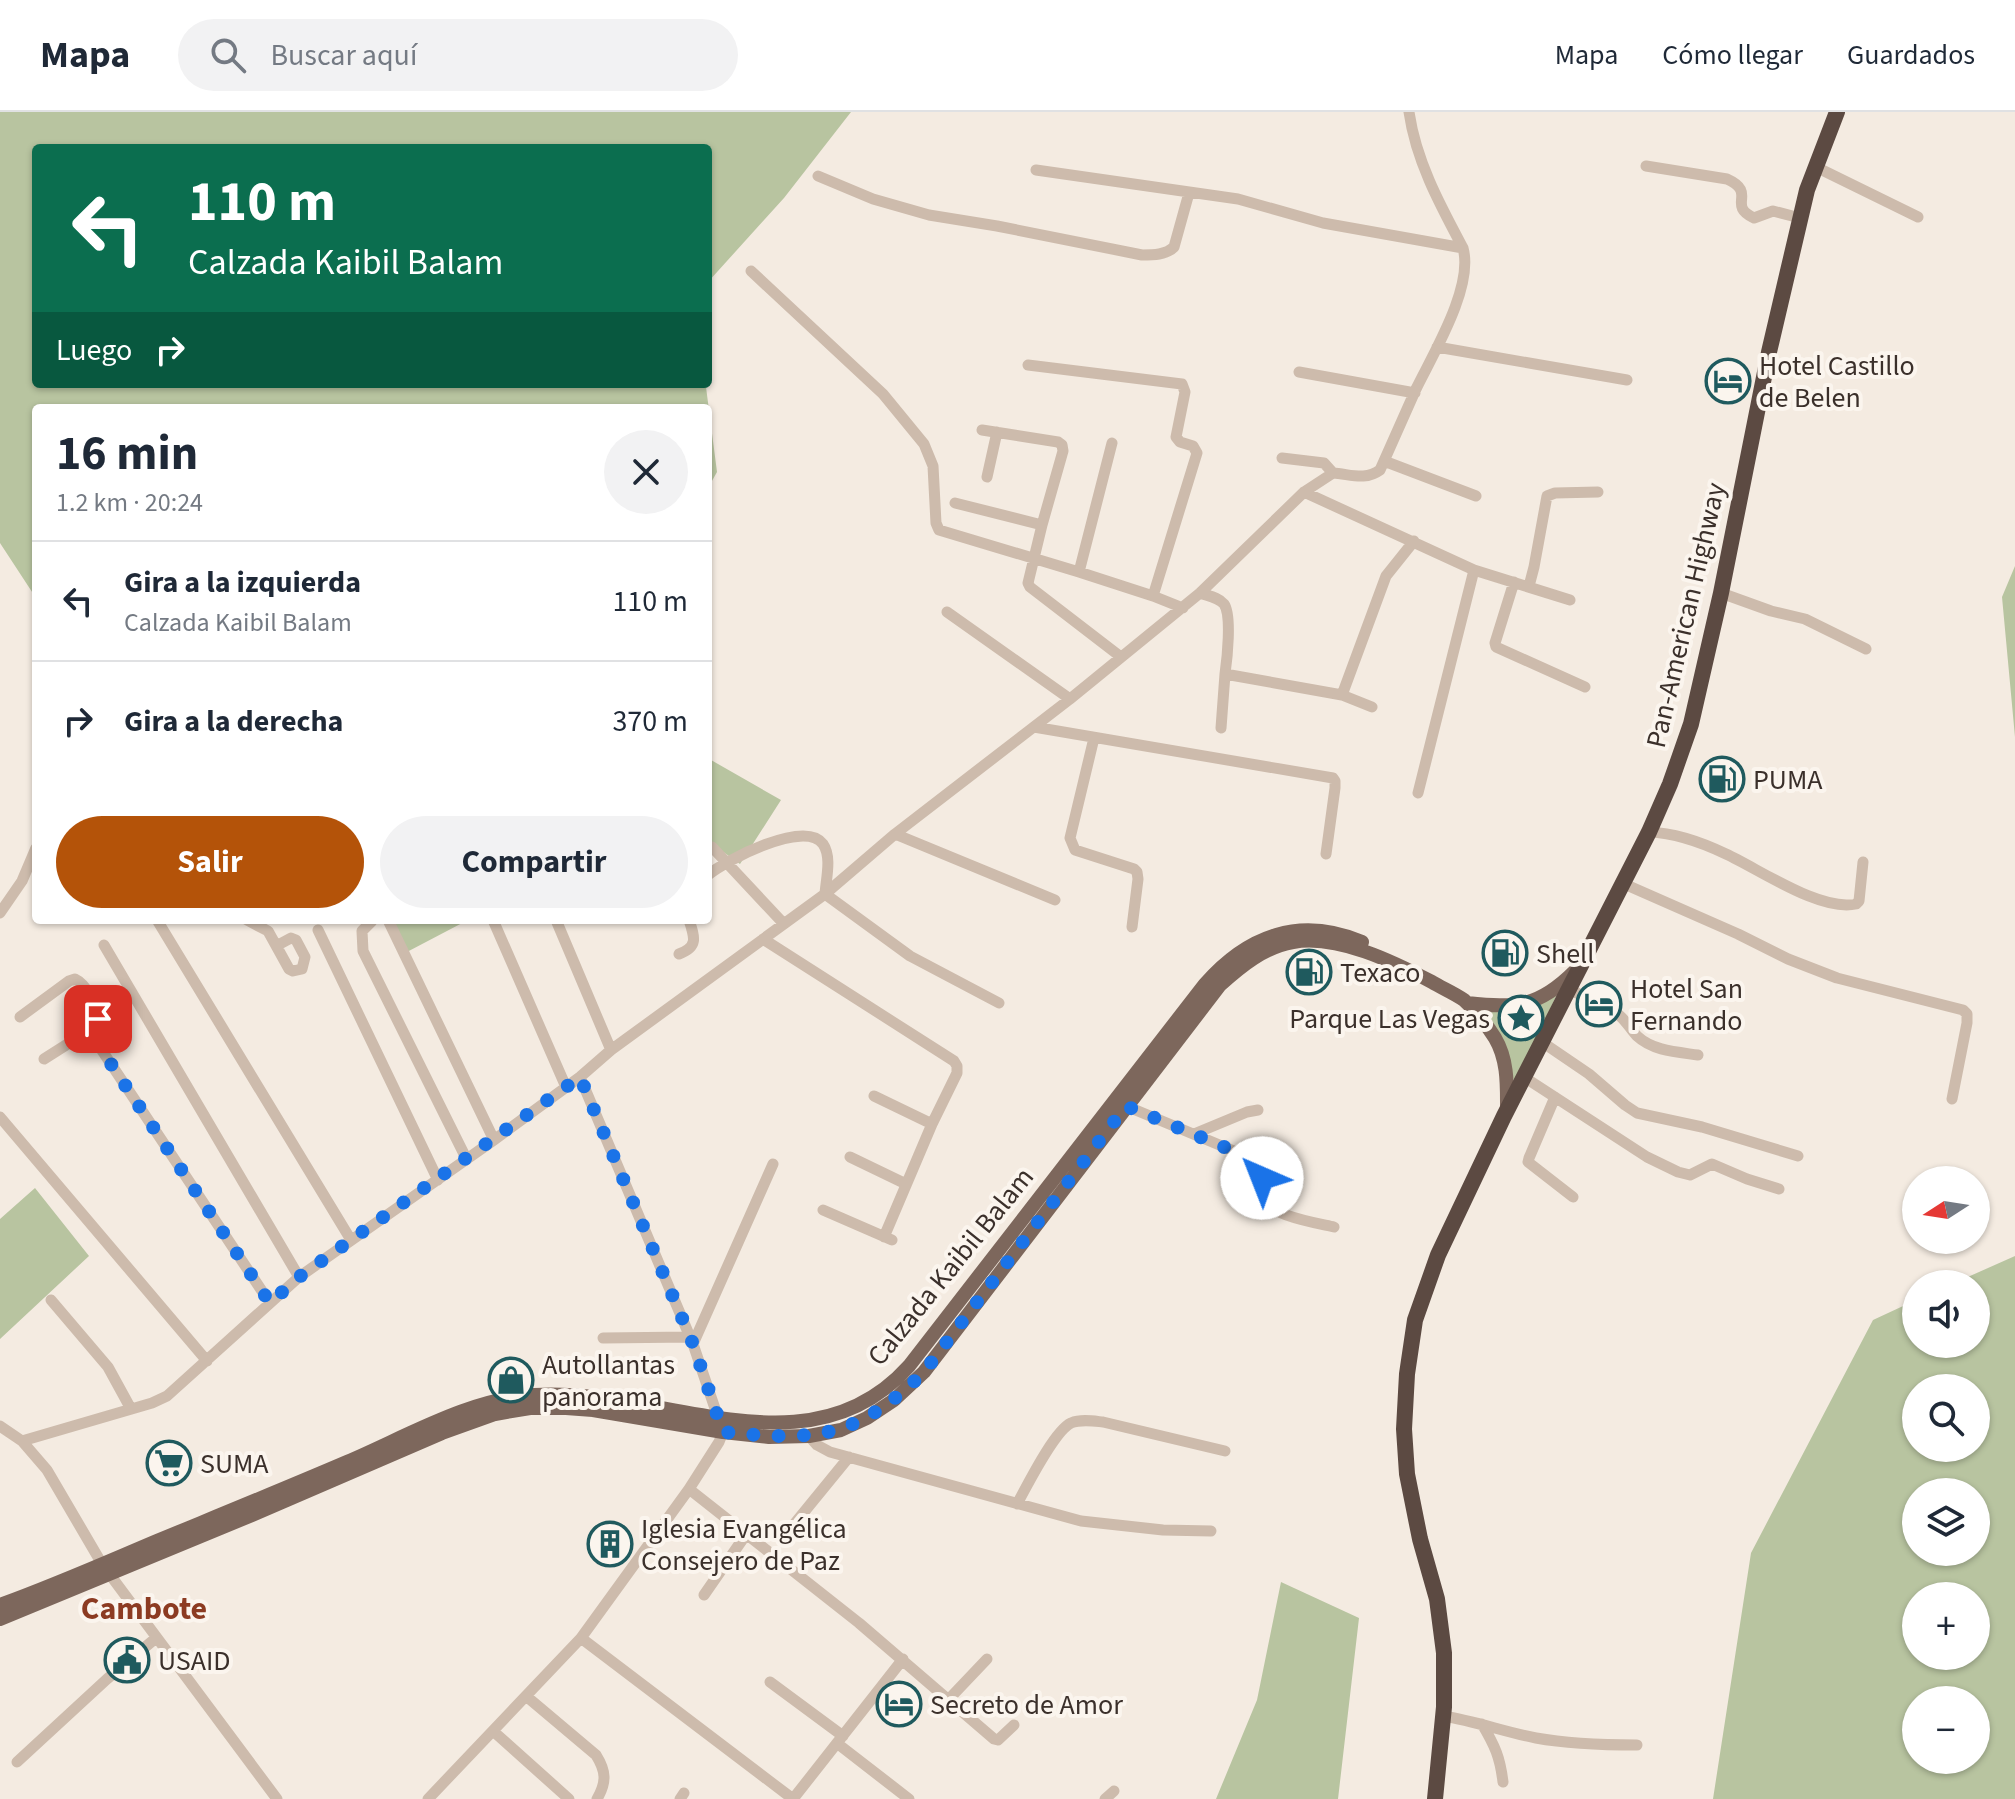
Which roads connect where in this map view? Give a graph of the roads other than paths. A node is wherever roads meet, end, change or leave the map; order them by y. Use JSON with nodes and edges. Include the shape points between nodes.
{"nodes":[{"id":1,"x":1409,"y":112,"type":"edge"},
{"id":2,"x":1837,"y":112,"type":"edge"},
{"id":3,"x":1646,"y":166,"type":"dead end"},
{"id":4,"x":1816,"y":167,"type":"junction"},
{"id":5,"x":1036,"y":170,"type":"dead end"},
{"id":6,"x":818,"y":176,"type":"dead end"},
{"id":7,"x":1189,"y":193,"type":"junction"},
{"id":8,"x":1918,"y":217,"type":"dead end"},
{"id":9,"x":1800,"y":218,"type":"junction"},
{"id":10,"x":1463,"y":248,"type":"junction"},
{"id":11,"x":751,"y":271,"type":"dead end"},
{"id":12,"x":1437,"y":347,"type":"junction"},
{"id":13,"x":1028,"y":365,"type":"dead end"},
{"id":14,"x":1299,"y":372,"type":"dead end"},
{"id":15,"x":1627,"y":380,"type":"dead end"},
{"id":16,"x":1415,"y":393,"type":"junction"},
{"id":17,"x":982,"y":430,"type":"dead end"},
{"id":18,"x":997,"y":432,"type":"junction"},
{"id":19,"x":1112,"y":443,"type":"dead end"},
{"id":20,"x":1282,"y":458,"type":"dead end"},
{"id":21,"x":1384,"y":461,"type":"junction"},
{"id":22,"x":1333,"y":473,"type":"junction"},
{"id":23,"x":987,"y":477,"type":"dead end"},
{"id":24,"x":1304,"y":492,"type":"junction"},
{"id":25,"x":1598,"y":492,"type":"dead end"},
{"id":26,"x":1476,"y":496,"type":"dead end"},
{"id":27,"x":955,"y":503,"type":"dead end"},
{"id":28,"x":1042,"y":525,"type":"junction"},
{"id":29,"x":1414,"y":541,"type":"junction"},
{"id":30,"x":1035,"y":558,"type":"junction"},
{"id":31,"x":1474,"y":570,"type":"junction"},
{"id":32,"x":1079,"y":572,"type":"junction"},
{"id":33,"x":1514,"y":582,"type":"junction"},
{"id":34,"x":1529,"y":586,"type":"junction"},
{"id":35,"x":1200,"y":593,"type":"junction"},
{"id":36,"x":1721,"y":593,"type":"junction"},
{"id":37,"x":1153,"y":596,"type":"junction"},
{"id":38,"x":1570,"y":600,"type":"dead end"},
{"id":39,"x":1183,"y":608,"type":"junction"},
{"id":40,"x":947,"y":612,"type":"dead end"},
{"id":41,"x":1866,"y":649,"type":"dead end"},
{"id":42,"x":1121,"y":657,"type":"junction"},
{"id":43,"x":1225,"y":674,"type":"junction"},
{"id":44,"x":1585,"y":687,"type":"dead end"},
{"id":45,"x":1342,"y":695,"type":"junction"},
{"id":46,"x":1070,"y":699,"type":"junction"},
{"id":47,"x":1372,"y":707,"type":"dead end"},
{"id":48,"x":1034,"y":727,"type":"junction"},
{"id":49,"x":1221,"y":728,"type":"dead end"},
{"id":50,"x":1094,"y":738,"type":"junction"},
{"id":51,"x":1418,"y":793,"type":"dead end"},
{"id":52,"x":1649,"y":832,"type":"junction"},
{"id":53,"x":895,"y":834,"type":"junction"},
{"id":54,"x":712,"y":847,"type":"dead end"},
{"id":55,"x":1326,"y":854,"type":"dead end"},
{"id":56,"x":32,"y":857,"type":"edge"},
{"id":57,"x":1863,"y":862,"type":"dead end"},
{"id":58,"x":726,"y":863,"type":"junction"},
{"id":59,"x":712,"y":872,"type":"edge"},
{"id":60,"x":1622,"y":883,"type":"junction"},
{"id":61,"x":825,"y":894,"type":"junction"},
{"id":62,"x":1055,"y":900,"type":"dead end"},
{"id":63,"x":0,"y":913,"type":"edge"},
{"id":64,"x":159,"y":924,"type":"edge"},
{"id":65,"x":255,"y":924,"type":"edge"},
{"id":66,"x":369,"y":924,"type":"edge"},
{"id":67,"x":390,"y":924,"type":"edge"},
{"id":68,"x":495,"y":924,"type":"edge"},
{"id":69,"x":558,"y":924,"type":"edge"},
{"id":70,"x":690,"y":924,"type":"edge"},
{"id":71,"x":784,"y":924,"type":"junction"},
{"id":72,"x":1132,"y":927,"type":"dead end"},
{"id":73,"x":318,"y":930,"type":"dead end"},
{"id":74,"x":763,"y":939,"type":"junction"},
{"id":75,"x":104,"y":945,"type":"dead end"},
{"id":76,"x":278,"y":945,"type":"dead end"},
{"id":77,"x":679,"y":954,"type":"dead end"},
{"id":78,"x":1392,"y":961,"type":"junction"},
{"id":79,"x":1580,"y":967,"type":"junction"},
{"id":80,"x":1568,"y":989,"type":"junction"},
{"id":81,"x":999,"y":1003,"type":"dead end"},
{"id":82,"x":1467,"y":1003,"type":"junction"},
{"id":83,"x":20,"y":1017,"type":"dead end"},
{"id":84,"x":96,"y":1026,"type":"junction"},
{"id":85,"x":1542,"y":1042,"type":"junction"},
{"id":86,"x":611,"y":1050,"type":"junction"},
{"id":87,"x":1698,"y":1055,"type":"dead end"},
{"id":88,"x":44,"y":1059,"type":"dead end"},
{"id":89,"x":580,"y":1077,"type":"junction"},
{"id":90,"x":1524,"y":1077,"type":"junction"},
{"id":91,"x":566,"y":1087,"type":"junction"},
{"id":92,"x":874,"y":1096,"type":"dead end"},
{"id":93,"x":1555,"y":1097,"type":"junction"},
{"id":94,"x":1952,"y":1099,"type":"dead end"},
{"id":95,"x":1126,"y":1106,"type":"junction"},
{"id":96,"x":1258,"y":1110,"type":"dead end"},
{"id":97,"x":1507,"y":1111,"type":"junction"},
{"id":98,"x":0,"y":1117,"type":"edge"},
{"id":99,"x":932,"y":1124,"type":"junction"},
{"id":100,"x":1194,"y":1134,"type":"junction"},
{"id":101,"x":494,"y":1140,"type":"junction"},
{"id":102,"x":1798,"y":1156,"type":"dead end"},
{"id":103,"x":850,"y":1157,"type":"dead end"},
{"id":104,"x":466,"y":1158,"type":"junction"},
{"id":105,"x":773,"y":1164,"type":"dead end"},
{"id":106,"x":438,"y":1180,"type":"junction"},
{"id":107,"x":906,"y":1184,"type":"junction"},
{"id":108,"x":1779,"y":1189,"type":"dead end"},
{"id":109,"x":1573,"y":1197,"type":"dead end"},
{"id":110,"x":823,"y":1210,"type":"dead end"},
{"id":111,"x":1334,"y":1227,"type":"dead end"},
{"id":112,"x":351,"y":1240,"type":"junction"},
{"id":113,"x":299,"y":1277,"type":"junction"},
{"id":114,"x":51,"y":1300,"type":"dead end"},
{"id":115,"x":270,"y":1303,"type":"junction"},
{"id":116,"x":603,"y":1338,"type":"dead end"},
{"id":117,"x":692,"y":1341,"type":"junction"},
{"id":118,"x":207,"y":1361,"type":"junction"},
{"id":119,"x":131,"y":1409,"type":"junction"},
{"id":120,"x":719,"y":1417,"type":"junction"},
{"id":121,"x":0,"y":1426,"type":"edge"},
{"id":122,"x":723,"y":1432,"type":"junction"},
{"id":123,"x":809,"y":1436,"type":"junction"},
{"id":124,"x":22,"y":1441,"type":"junction"},
{"id":125,"x":1225,"y":1451,"type":"dead end"},
{"id":126,"x":849,"y":1457,"type":"junction"},
{"id":127,"x":689,"y":1489,"type":"junction"},
{"id":128,"x":1017,"y":1504,"type":"junction"},
{"id":129,"x":791,"y":1528,"type":"dead end"},
{"id":130,"x":1211,"y":1531,"type":"dead end"},
{"id":131,"x":747,"y":1533,"type":"junction"},
{"id":132,"x":106,"y":1570,"type":"junction"},
{"id":133,"x":704,"y":1595,"type":"dead end"},
{"id":134,"x":0,"y":1605,"type":"edge"},
{"id":135,"x":0,"y":1619,"type":"edge"},
{"id":136,"x":156,"y":1638,"type":"junction"},
{"id":137,"x":581,"y":1638,"type":"junction"},
{"id":138,"x":903,"y":1659,"type":"junction"},
{"id":139,"x":987,"y":1659,"type":"dead end"},
{"id":140,"x":770,"y":1682,"type":"dead end"},
{"id":141,"x":526,"y":1696,"type":"junction"},
{"id":142,"x":949,"y":1699,"type":"junction"},
{"id":143,"x":1443,"y":1716,"type":"junction"},
{"id":144,"x":1482,"y":1724,"type":"junction"},
{"id":145,"x":1014,"y":1725,"type":"dead end"},
{"id":146,"x":493,"y":1731,"type":"junction"},
{"id":147,"x":840,"y":1740,"type":"junction"},
{"id":148,"x":1637,"y":1745,"type":"dead end"},
{"id":149,"x":17,"y":1762,"type":"dead end"},
{"id":150,"x":1503,"y":1782,"type":"dead end"},
{"id":151,"x":277,"y":1799,"type":"edge"},
{"id":152,"x":428,"y":1799,"type":"edge"},
{"id":153,"x":569,"y":1799,"type":"edge"},
{"id":154,"x":597,"y":1799,"type":"edge"},
{"id":155,"x":793,"y":1799,"type":"edge"},
{"id":156,"x":909,"y":1799,"type":"edge"},
{"id":157,"x":1435,"y":1799,"type":"edge"}],
"edges":[{"from":1,"to":10,"type":"street","via":[[1429,180]]},
{"from":2,"to":4,"type":"highway","name":"Pan-American Highway"},
{"from":3,"to":9,"type":"street","via":[[1737,183],[1743,211],[1754,218],[1773,211]]},
{"from":4,"to":8,"type":"street"},
{"from":4,"to":9,"type":"highway","name":"Pan-American Highway"},
{"from":5,"to":7,"type":"street"},
{"from":6,"to":7,"type":"street","via":[[929,215],[1142,255],[1174,247]]},
{"from":7,"to":10,"type":"street"},
{"from":9,"to":36,"type":"highway","name":"Pan-American Highway"},
{"from":10,"to":12,"type":"street","via":[[1464,277]]},
{"from":11,"to":30,"type":"street","via":[[883,394],[924,444],[933,466],[939,530]]},
{"from":12,"to":15,"type":"street"},
{"from":12,"to":16,"type":"street"},
{"from":13,"to":37,"type":"street","via":[[1182,384],[1176,437],[1197,453]]},
{"from":14,"to":16,"type":"street"},
{"from":16,"to":21,"type":"street"},
{"from":17,"to":18,"type":"street"},
{"from":18,"to":23,"type":"street"},
{"from":18,"to":28,"type":"street","via":[[1062,445]]},
{"from":19,"to":32,"type":"street"},
{"from":20,"to":22,"type":"street","via":[[1324,463]]},
{"from":21,"to":22,"type":"street","via":[[1380,470],[1365,477]]},
{"from":21,"to":26,"type":"street"},
{"from":22,"to":24,"type":"street"},
{"from":24,"to":29,"type":"street"},
{"from":24,"to":35,"type":"street"},
{"from":25,"to":34,"type":"street","via":[[1547,496]]},
{"from":27,"to":28,"type":"street"},
{"from":28,"to":30,"type":"street"},
{"from":29,"to":31,"type":"street"},
{"from":29,"to":45,"type":"street","via":[[1386,576]]},
{"from":30,"to":32,"type":"street"},
{"from":30,"to":42,"type":"street","via":[[1030,587]]},
{"from":31,"to":33,"type":"street"},
{"from":31,"to":51,"type":"street"},
{"from":32,"to":37,"type":"street"},
{"from":33,"to":34,"type":"street"},
{"from":33,"to":44,"type":"street","via":[[1496,647]]},
{"from":34,"to":38,"type":"street"},
{"from":35,"to":39,"type":"street"},
{"from":35,"to":43,"type":"street","via":[[1225,605]]},
{"from":36,"to":41,"type":"street","via":[[1805,619]]},
{"from":36,"to":52,"type":"highway","name":"Pan-American Highway","via":[[1691,724]]},
{"from":37,"to":39,"type":"street"},
{"from":39,"to":42,"type":"street"},
{"from":40,"to":46,"type":"street"},
{"from":42,"to":46,"type":"street"},
{"from":43,"to":45,"type":"street"},
{"from":43,"to":49,"type":"street"},
{"from":45,"to":47,"type":"street"},
{"from":46,"to":48,"type":"street"},
{"from":48,"to":50,"type":"street"},
{"from":48,"to":53,"type":"street"},
{"from":50,"to":55,"type":"street","via":[[1333,778]]},
{"from":50,"to":72,"type":"street","via":[[1070,838],[1075,850],[1137,872]]},
{"from":52,"to":57,"type":"street","via":[[1687,837],[1842,907],[1859,901]]},
{"from":52,"to":60,"type":"highway","name":"Pan-American Highway"},
{"from":53,"to":61,"type":"street"},
{"from":53,"to":62,"type":"street"},
{"from":54,"to":58,"type":"street"},
{"from":56,"to":63,"type":"street"},
{"from":58,"to":59,"type":"street"},
{"from":58,"to":61,"type":"street","via":[[765,844],[812,837],[826,848]]},
{"from":58,"to":71,"type":"street"},
{"from":60,"to":79,"type":"highway","name":"Pan-American Highway"},
{"from":60,"to":94,"type":"street","via":[[1837,978],[1963,1010],[1967,1023]]},
{"from":61,"to":71,"type":"street"},
{"from":61,"to":81,"type":"street","via":[[910,956]]},
{"from":64,"to":112,"type":"street"},
{"from":65,"to":76,"type":"street"},
{"from":66,"to":104,"type":"street","via":[[362,931],[363,951]]},
{"from":67,"to":101,"type":"street"},
{"from":68,"to":91,"type":"street"},
{"from":69,"to":86,"type":"street"},
{"from":70,"to":77,"type":"street","via":[[693,944]]},
{"from":71,"to":74,"type":"street"},
{"from":73,"to":106,"type":"street"},
{"from":74,"to":86,"type":"street"},
{"from":74,"to":99,"type":"street","via":[[954,1061],[957,1073]]},
{"from":75,"to":113,"type":"street"},
{"from":78,"to":82,"type":"main road","name":"Calzada Kaibil Balam"},
{"from":78,"to":95,"type":"main road","name":"Calzada Kaibil Balam","via":[[1308,940],[1259,954],[1220,985]]},
{"from":78,"to":120,"type":"main road","name":"Calzada Kaibil Balam","via":[[1356,940],[1315,930],[1281,933],[1236,955],[1205,984],[891,1384],[855,1407],[815,1420],[775,1423]]},
{"from":79,"to":80,"type":"highway","name":"Pan-American Highway"},
{"from":79,"to":82,"type":"main road","name":"Calzada Kaibil Balam","via":[[1531,1002],[1505,1007]]},
{"from":80,"to":85,"type":"highway","name":"Pan-American Highway"},
{"from":80,"to":87,"type":"street","via":[[1621,1017],[1645,1042]]},
{"from":82,"to":97,"type":"main road","name":"Calzada Kaibil Balam","via":[[1502,1053]]},
{"from":83,"to":84,"type":"street","via":[[75,979],[93,1001]]},
{"from":84,"to":88,"type":"street"},
{"from":84,"to":115,"type":"street","via":[[99,1046]]},
{"from":85,"to":90,"type":"highway","name":"Pan-American Highway"},
{"from":85,"to":102,"type":"street","via":[[1637,1113]]},
{"from":86,"to":89,"type":"street"},
{"from":89,"to":91,"type":"street"},
{"from":89,"to":117,"type":"street"},
{"from":90,"to":93,"type":"street"},
{"from":90,"to":97,"type":"highway","name":"Pan-American Highway"},
{"from":91,"to":101,"type":"street"},
{"from":92,"to":99,"type":"street"},
{"from":93,"to":108,"type":"street","via":[[1678,1172],[1690,1175],[1712,1164]]},
{"from":93,"to":109,"type":"street","via":[[1528,1162]]},
{"from":95,"to":100,"type":"street"},
{"from":95,"to":123,"type":"main road","name":"Calzada Kaibil Balam","via":[[924,1372],[867,1418]]},
{"from":96,"to":100,"type":"street"},
{"from":97,"to":143,"type":"highway","name":"Pan-American Highway","via":[[1438,1255],[1415,1320],[1407,1374],[1407,1474],[1437,1599],[1444,1653]]},
{"from":98,"to":118,"type":"street"},
{"from":99,"to":107,"type":"street"},
{"from":100,"to":111,"type":"street","via":[[1253,1159],[1262,1178],[1262,1202],[1274,1211]]},
{"from":101,"to":104,"type":"street"},
{"from":103,"to":107,"type":"street"},
{"from":104,"to":106,"type":"street"},
{"from":105,"to":117,"type":"street"},
{"from":106,"to":112,"type":"street"},
{"from":107,"to":110,"type":"street","via":[[888,1238]]},
{"from":112,"to":113,"type":"street"},
{"from":113,"to":115,"type":"street"},
{"from":114,"to":119,"type":"street","via":[[108,1367]]},
{"from":115,"to":118,"type":"street"},
{"from":116,"to":117,"type":"street"},
{"from":117,"to":120,"type":"street"},
{"from":118,"to":119,"type":"street","via":[[167,1396]]},
{"from":119,"to":124,"type":"street"},
{"from":120,"to":122,"type":"street"},
{"from":120,"to":132,"type":"main road","name":"Calzada Kaibil Balam","via":[[571,1395],[503,1399],[447,1418]]},
{"from":121,"to":124,"type":"street"},
{"from":122,"to":123,"type":"main road","name":"Calzada Kaibil Balam"},
{"from":122,"to":127,"type":"street"},
{"from":122,"to":132,"type":"main road","name":"Calzada Kaibil Balam","via":[[593,1410],[530,1408],[495,1414]]},
{"from":123,"to":126,"type":"street","via":[[823,1449]]},
{"from":124,"to":132,"type":"street","via":[[47,1470]]},
{"from":125,"to":128,"type":"street","via":[[1103,1422],[1071,1423]]},
{"from":126,"to":128,"type":"street"},
{"from":126,"to":129,"type":"street"},
{"from":127,"to":131,"type":"street"},
{"from":127,"to":137,"type":"street"},
{"from":128,"to":130,"type":"street","via":[[1081,1521]]},
{"from":131,"to":133,"type":"street"},
{"from":131,"to":138,"type":"street"},
{"from":132,"to":134,"type":"main road","name":"Calzada Kaibil Balam"},
{"from":132,"to":135,"type":"main road","name":"Calzada Kaibil Balam"},
{"from":132,"to":136,"type":"street"},
{"from":136,"to":149,"type":"street"},
{"from":136,"to":151,"type":"street"},
{"from":137,"to":141,"type":"street"},
{"from":137,"to":155,"type":"street"},
{"from":138,"to":142,"type":"street"},
{"from":138,"to":147,"type":"street"},
{"from":139,"to":142,"type":"street"},
{"from":140,"to":147,"type":"street"},
{"from":141,"to":146,"type":"street"},
{"from":141,"to":154,"type":"street","via":[[596,1755],[604,1768]]},
{"from":142,"to":145,"type":"street","via":[[996,1740]]},
{"from":143,"to":144,"type":"street"},
{"from":143,"to":157,"type":"highway","name":"Pan-American Highway"},
{"from":144,"to":148,"type":"street","via":[[1573,1744]]},
{"from":144,"to":150,"type":"street","via":[[1501,1762]]},
{"from":146,"to":152,"type":"street"},
{"from":146,"to":153,"type":"street"},
{"from":147,"to":155,"type":"street"},
{"from":147,"to":156,"type":"street"}]}
